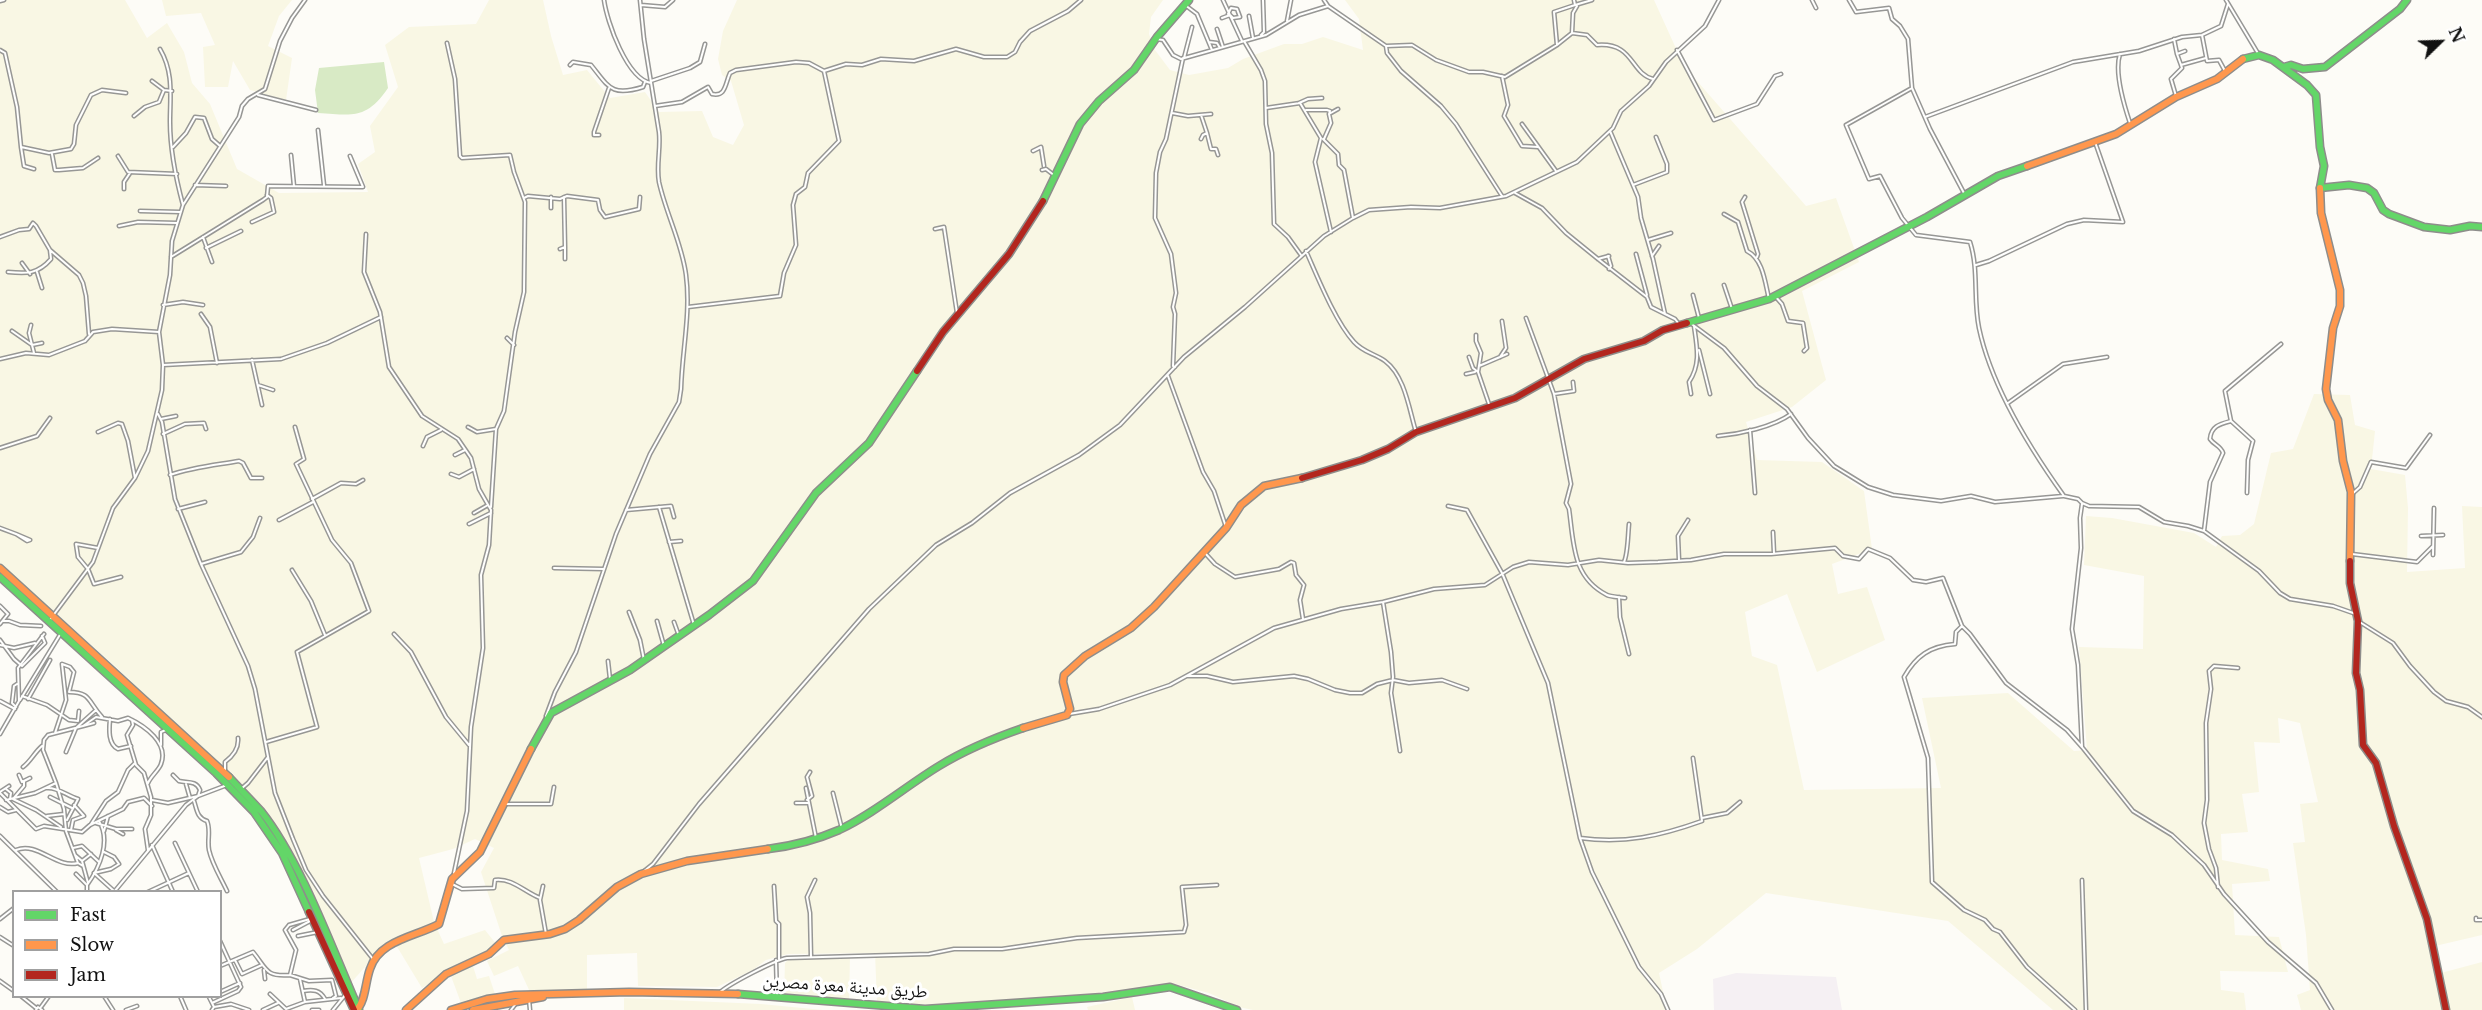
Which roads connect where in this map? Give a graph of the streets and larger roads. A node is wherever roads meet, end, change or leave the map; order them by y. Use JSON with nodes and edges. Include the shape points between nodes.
{"nodes":[{"id":1,"x":305,"y":0,"type":"edge"},
{"id":2,"x":604,"y":0,"type":"edge"},
{"id":3,"x":640,"y":0,"type":"edge"},
{"id":4,"x":673,"y":0,"type":"edge"},
{"id":5,"x":1081,"y":0,"type":"edge"},
{"id":6,"x":1223,"y":0,"type":"edge"},
{"id":7,"x":1263,"y":0,"type":"edge"},
{"id":8,"x":1291,"y":0,"type":"edge"},
{"id":9,"x":1324,"y":0,"type":"edge"},
{"id":10,"x":1574,"y":0,"type":"edge"},
{"id":11,"x":1592,"y":0,"type":"edge"},
{"id":12,"x":1719,"y":0,"type":"edge"},
{"id":13,"x":1812,"y":0,"type":"edge"},
{"id":14,"x":1848,"y":0,"type":"edge"},
{"id":15,"x":2407,"y":0,"type":"edge"},
{"id":16,"x":1187,"y":2,"type":"edge"},
{"id":17,"x":2228,"y":2,"type":"edge"},
{"id":18,"x":641,"y":5,"type":"junction"},
{"id":19,"x":1576,"y":5,"type":"junction"},
{"id":20,"x":1328,"y":6,"type":"junction"},
{"id":21,"x":1816,"y":8,"type":"dead end"},
{"id":22,"x":1228,"y":15,"type":"junction"},
{"id":23,"x":1249,"y":16,"type":"dead end"},
{"id":24,"x":1222,"y":18,"type":"dead end"},
{"id":25,"x":1233,"y":18,"type":"junction"},
{"id":26,"x":1287,"y":22,"type":"junction"},
{"id":27,"x":1233,"y":24,"type":"junction"},
{"id":28,"x":1192,"y":27,"type":"dead end"},
{"id":29,"x":1217,"y":29,"type":"dead end"},
{"id":30,"x":1572,"y":33,"type":"junction"},
{"id":31,"x":2202,"y":35,"type":"junction"},
{"id":32,"x":1259,"y":37,"type":"junction"},
{"id":33,"x":1253,"y":38,"type":"junction"},
{"id":34,"x":1156,"y":39,"type":"junction"},
{"id":35,"x":2174,"y":39,"type":"junction"},
{"id":36,"x":1243,"y":41,"type":"junction"},
{"id":37,"x":1209,"y":42,"type":"junction"},
{"id":38,"x":447,"y":43,"type":"dead end"},
{"id":39,"x":705,"y":44,"type":"dead end"},
{"id":40,"x":1557,"y":45,"type":"junction"},
{"id":41,"x":1386,"y":46,"type":"junction"},
{"id":42,"x":1222,"y":47,"type":"junction"},
{"id":43,"x":160,"y":49,"type":"dead end"},
{"id":44,"x":0,"y":50,"type":"edge"},
{"id":45,"x":1212,"y":50,"type":"junction"},
{"id":46,"x":1677,"y":50,"type":"junction"},
{"id":47,"x":2185,"y":51,"type":"dead end"},
{"id":48,"x":2120,"y":54,"type":"junction"},
{"id":49,"x":2177,"y":54,"type":"junction"},
{"id":50,"x":2259,"y":55,"type":"junction"},
{"id":51,"x":1184,"y":58,"type":"junction"},
{"id":52,"x":2206,"y":58,"type":"junction"},
{"id":53,"x":570,"y":65,"type":"dead end"},
{"id":54,"x":2181,"y":65,"type":"junction"},
{"id":55,"x":2284,"y":67,"type":"junction"},
{"id":56,"x":824,"y":71,"type":"junction"},
{"id":57,"x":2226,"y":72,"type":"junction"},
{"id":58,"x":1781,"y":74,"type":"dead end"},
{"id":59,"x":1502,"y":76,"type":"junction"},
{"id":60,"x":1654,"y":80,"type":"junction"},
{"id":61,"x":152,"y":81,"type":"dead end"},
{"id":62,"x":645,"y":82,"type":"junction"},
{"id":63,"x":651,"y":82,"type":"junction"},
{"id":64,"x":609,"y":88,"type":"junction"},
{"id":65,"x":1912,"y":88,"type":"junction"},
{"id":66,"x":164,"y":90,"type":"junction"},
{"id":67,"x":172,"y":91,"type":"junction"},
{"id":68,"x":126,"y":93,"type":"dead end"},
{"id":69,"x":258,"y":95,"type":"junction"},
{"id":70,"x":2176,"y":97,"type":"junction"},
{"id":71,"x":1322,"y":98,"type":"dead end"},
{"id":72,"x":1299,"y":103,"type":"junction"},
{"id":73,"x":655,"y":106,"type":"junction"},
{"id":74,"x":1266,"y":108,"type":"junction"},
{"id":75,"x":1338,"y":109,"type":"dead end"},
{"id":76,"x":316,"y":110,"type":"dead end"},
{"id":77,"x":1305,"y":111,"type":"junction"},
{"id":78,"x":1172,"y":113,"type":"junction"},
{"id":79,"x":1211,"y":114,"type":"dead end"},
{"id":80,"x":1329,"y":114,"type":"junction"},
{"id":81,"x":1201,"y":115,"type":"junction"},
{"id":82,"x":134,"y":116,"type":"dead end"},
{"id":83,"x":1925,"y":117,"type":"junction"},
{"id":84,"x":1522,"y":124,"type":"dead end"},
{"id":85,"x":2131,"y":124,"type":"junction"},
{"id":86,"x":318,"y":130,"type":"dead end"},
{"id":87,"x":1610,"y":131,"type":"junction"},
{"id":88,"x":1207,"y":133,"type":"junction"},
{"id":89,"x":599,"y":135,"type":"dead end"},
{"id":90,"x":1656,"y":137,"type":"dead end"},
{"id":91,"x":1201,"y":139,"type":"dead end"},
{"id":92,"x":1322,"y":140,"type":"junction"},
{"id":93,"x":2095,"y":142,"type":"junction"},
{"id":94,"x":220,"y":146,"type":"junction"},
{"id":95,"x":21,"y":147,"type":"junction"},
{"id":96,"x":172,"y":147,"type":"junction"},
{"id":97,"x":1538,"y":147,"type":"junction"},
{"id":98,"x":1033,"y":151,"type":"dead end"},
{"id":99,"x":52,"y":152,"type":"junction"},
{"id":100,"x":291,"y":154,"type":"dead end"},
{"id":101,"x":1218,"y":155,"type":"dead end"},
{"id":102,"x":118,"y":156,"type":"dead end"},
{"id":103,"x":350,"y":156,"type":"dead end"},
{"id":104,"x":98,"y":158,"type":"dead end"},
{"id":105,"x":34,"y":169,"type":"dead end"},
{"id":106,"x":1556,"y":171,"type":"junction"},
{"id":107,"x":130,"y":172,"type":"junction"},
{"id":108,"x":177,"y":174,"type":"junction"},
{"id":109,"x":1055,"y":176,"type":"junction"},
{"id":110,"x":195,"y":185,"type":"junction"},
{"id":111,"x":324,"y":185,"type":"junction"},
{"id":112,"x":1633,"y":185,"type":"junction"},
{"id":113,"x":226,"y":186,"type":"dead end"},
{"id":114,"x":294,"y":186,"type":"junction"},
{"id":115,"x":2320,"y":188,"type":"junction"},
{"id":116,"x":124,"y":189,"type":"dead end"},
{"id":117,"x":1515,"y":193,"type":"junction"},
{"id":118,"x":267,"y":195,"type":"junction"},
{"id":119,"x":1965,"y":195,"type":"junction"},
{"id":120,"x":551,"y":197,"type":"junction"},
{"id":121,"x":564,"y":197,"type":"junction"},
{"id":122,"x":640,"y":197,"type":"dead end"},
{"id":123,"x":1502,"y":197,"type":"junction"},
{"id":124,"x":1745,"y":197,"type":"dead end"},
{"id":125,"x":524,"y":198,"type":"junction"},
{"id":126,"x":183,"y":205,"type":"junction"},
{"id":127,"x":551,"y":208,"type":"dead end"},
{"id":128,"x":140,"y":211,"type":"dead end"},
{"id":129,"x":180,"y":212,"type":"junction"},
{"id":130,"x":1724,"y":214,"type":"dead end"},
{"id":131,"x":1353,"y":218,"type":"junction"},
{"id":132,"x":252,"y":222,"type":"dead end"},
{"id":133,"x":177,"y":223,"type":"junction"},
{"id":134,"x":119,"y":226,"type":"dead end"},
{"id":135,"x":1908,"y":227,"type":"junction"},
{"id":136,"x":2482,"y":227,"type":"edge"},
{"id":137,"x":935,"y":229,"type":"dead end"},
{"id":138,"x":241,"y":231,"type":"dead end"},
{"id":139,"x":1331,"y":232,"type":"junction"},
{"id":140,"x":1671,"y":233,"type":"dead end"},
{"id":141,"x":366,"y":234,"type":"dead end"},
{"id":142,"x":0,"y":237,"type":"edge"},
{"id":143,"x":203,"y":237,"type":"junction"},
{"id":144,"x":1648,"y":241,"type":"junction"},
{"id":145,"x":1659,"y":246,"type":"dead end"},
{"id":146,"x":565,"y":247,"type":"junction"},
{"id":147,"x":206,"y":249,"type":"junction"},
{"id":148,"x":561,"y":249,"type":"dead end"},
{"id":149,"x":50,"y":250,"type":"junction"},
{"id":150,"x":1306,"y":251,"type":"junction"},
{"id":151,"x":1636,"y":254,"type":"dead end"},
{"id":152,"x":1301,"y":255,"type":"junction"},
{"id":153,"x":1652,"y":256,"type":"junction"},
{"id":154,"x":171,"y":257,"type":"junction"},
{"id":155,"x":1756,"y":257,"type":"junction"},
{"id":156,"x":565,"y":259,"type":"dead end"},
{"id":157,"x":1598,"y":259,"type":"junction"},
{"id":158,"x":212,"y":262,"type":"dead end"},
{"id":159,"x":22,"y":263,"type":"dead end"},
{"id":160,"x":1976,"y":265,"type":"junction"},
{"id":161,"x":1609,"y":269,"type":"junction"},
{"id":162,"x":8,"y":272,"type":"dead end"},
{"id":163,"x":37,"y":272,"type":"junction"},
{"id":164,"x":30,"y":274,"type":"junction"},
{"id":165,"x":1724,"y":285,"type":"dead end"},
{"id":166,"x":42,"y":288,"type":"dead end"},
{"id":167,"x":1693,"y":295,"type":"dead end"},
{"id":168,"x":1647,"y":297,"type":"junction"},
{"id":169,"x":1772,"y":298,"type":"junction"},
{"id":170,"x":163,"y":305,"type":"junction"},
{"id":171,"x":202,"y":305,"type":"dead end"},
{"id":172,"x":688,"y":307,"type":"junction"},
{"id":173,"x":1731,"y":309,"type":"junction"},
{"id":174,"x":201,"y":314,"type":"dead end"},
{"id":175,"x":1665,"y":314,"type":"junction"},
{"id":176,"x":957,"y":316,"type":"junction"},
{"id":177,"x":381,"y":317,"type":"junction"},
{"id":178,"x":1526,"y":318,"type":"dead end"},
{"id":179,"x":1699,"y":318,"type":"junction"},
{"id":180,"x":1692,"y":324,"type":"junction"},
{"id":181,"x":31,"y":325,"type":"dead end"},
{"id":182,"x":1679,"y":325,"type":"junction"},
{"id":183,"x":1504,"y":326,"type":"dead end"},
{"id":184,"x":12,"y":332,"type":"dead end"},
{"id":185,"x":159,"y":332,"type":"junction"},
{"id":186,"x":89,"y":334,"type":"junction"},
{"id":187,"x":1476,"y":335,"type":"dead end"},
{"id":188,"x":507,"y":338,"type":"dead end"},
{"id":189,"x":42,"y":342,"type":"dead end"},
{"id":190,"x":2281,"y":344,"type":"dead end"},
{"id":191,"x":32,"y":345,"type":"junction"},
{"id":192,"x":514,"y":345,"type":"junction"},
{"id":193,"x":1698,"y":347,"type":"junction"},
{"id":194,"x":1804,"y":351,"type":"dead end"},
{"id":195,"x":34,"y":353,"type":"junction"},
{"id":196,"x":1507,"y":354,"type":"dead end"},
{"id":197,"x":1469,"y":357,"type":"dead end"},
{"id":198,"x":1500,"y":357,"type":"junction"},
{"id":199,"x":2107,"y":357,"type":"dead end"},
{"id":200,"x":0,"y":359,"type":"edge"},
{"id":201,"x":252,"y":360,"type":"junction"},
{"id":202,"x":218,"y":363,"type":"junction"},
{"id":203,"x":163,"y":365,"type":"junction"},
{"id":204,"x":1478,"y":366,"type":"junction"},
{"id":205,"x":1175,"y":367,"type":"junction"},
{"id":206,"x":1477,"y":371,"type":"junction"},
{"id":207,"x":1466,"y":374,"type":"dead end"},
{"id":208,"x":1167,"y":376,"type":"junction"},
{"id":209,"x":1549,"y":379,"type":"junction"},
{"id":210,"x":1573,"y":382,"type":"dead end"},
{"id":211,"x":258,"y":385,"type":"junction"},
{"id":212,"x":273,"y":390,"type":"dead end"},
{"id":213,"x":1554,"y":394,"type":"junction"},
{"id":214,"x":1691,"y":394,"type":"dead end"},
{"id":215,"x":1710,"y":394,"type":"dead end"},
{"id":216,"x":2008,"y":403,"type":"junction"},
{"id":217,"x":262,"y":405,"type":"dead end"},
{"id":218,"x":1490,"y":407,"type":"junction"},
{"id":219,"x":158,"y":414,"type":"junction"},
{"id":220,"x":1791,"y":414,"type":"junction"},
{"id":221,"x":176,"y":416,"type":"dead end"},
{"id":222,"x":50,"y":418,"type":"dead end"},
{"id":223,"x":160,"y":419,"type":"junction"},
{"id":224,"x":2231,"y":421,"type":"junction"},
{"id":225,"x":295,"y":427,"type":"dead end"},
{"id":226,"x":468,"y":427,"type":"dead end"},
{"id":227,"x":206,"y":429,"type":"dead end"},
{"id":228,"x":496,"y":429,"type":"junction"},
{"id":229,"x":441,"y":430,"type":"junction"},
{"id":230,"x":1750,"y":430,"type":"junction"},
{"id":231,"x":98,"y":432,"type":"dead end"},
{"id":232,"x":1416,"y":432,"type":"junction"},
{"id":233,"x":163,"y":434,"type":"junction"},
{"id":234,"x":2430,"y":435,"type":"dead end"},
{"id":235,"x":1718,"y":436,"type":"dead end"},
{"id":236,"x":423,"y":446,"type":"dead end"},
{"id":237,"x":0,"y":448,"type":"edge"},
{"id":238,"x":465,"y":450,"type":"junction"},
{"id":239,"x":455,"y":455,"type":"dead end"},
{"id":240,"x":474,"y":469,"type":"junction"},
{"id":241,"x":451,"y":474,"type":"dead end"},
{"id":242,"x":170,"y":475,"type":"junction"},
{"id":243,"x":135,"y":478,"type":"junction"},
{"id":244,"x":262,"y":478,"type":"dead end"},
{"id":245,"x":363,"y":480,"type":"dead end"},
{"id":246,"x":1755,"y":493,"type":"dead end"},
{"id":247,"x":2247,"y":494,"type":"dead end"},
{"id":248,"x":2351,"y":495,"type":"junction"},
{"id":249,"x":2064,"y":496,"type":"junction"},
{"id":250,"x":312,"y":500,"type":"junction"},
{"id":251,"x":205,"y":502,"type":"dead end"},
{"id":252,"x":2082,"y":503,"type":"junction"},
{"id":253,"x":488,"y":505,"type":"junction"},
{"id":254,"x":1448,"y":506,"type":"dead end"},
{"id":255,"x":659,"y":507,"type":"junction"},
{"id":256,"x":2434,"y":508,"type":"dead end"},
{"id":257,"x":178,"y":509,"type":"junction"},
{"id":258,"x":626,"y":510,"type":"junction"},
{"id":259,"x":491,"y":512,"type":"junction"},
{"id":260,"x":474,"y":513,"type":"dead end"},
{"id":261,"x":674,"y":517,"type":"dead end"},
{"id":262,"x":260,"y":518,"type":"dead end"},
{"id":263,"x":279,"y":520,"type":"dead end"},
{"id":264,"x":1688,"y":520,"type":"dead end"},
{"id":265,"x":469,"y":524,"type":"dead end"},
{"id":266,"x":1629,"y":524,"type":"dead end"},
{"id":267,"x":0,"y":528,"type":"edge"},
{"id":268,"x":1226,"y":528,"type":"junction"},
{"id":269,"x":2204,"y":531,"type":"junction"},
{"id":270,"x":1773,"y":532,"type":"dead end"},
{"id":271,"x":16,"y":534,"type":"dead end"},
{"id":272,"x":2421,"y":536,"type":"dead end"},
{"id":273,"x":2433,"y":536,"type":"junction"},
{"id":274,"x":2443,"y":536,"type":"dead end"},
{"id":275,"x":681,"y":541,"type":"dead end"},
{"id":276,"x":669,"y":542,"type":"junction"},
{"id":277,"x":2433,"y":546,"type":"junction"},
{"id":278,"x":98,"y":548,"type":"junction"},
{"id":279,"x":1205,"y":553,"type":"junction"},
{"id":280,"x":1774,"y":554,"type":"junction"},
{"id":281,"x":2352,"y":554,"type":"junction"},
{"id":282,"x":2433,"y":555,"type":"dead end"},
{"id":283,"x":1679,"y":560,"type":"junction"},
{"id":284,"x":1623,"y":562,"type":"junction"},
{"id":285,"x":201,"y":564,"type":"junction"},
{"id":286,"x":1577,"y":564,"type":"junction"},
{"id":287,"x":0,"y":568,"type":"edge"},
{"id":288,"x":554,"y":568,"type":"dead end"},
{"id":289,"x":88,"y":569,"type":"junction"},
{"id":290,"x":604,"y":569,"type":"junction"},
{"id":291,"x":292,"y":570,"type":"dead end"},
{"id":292,"x":1502,"y":573,"type":"junction"},
{"id":293,"x":0,"y":577,"type":"edge"},
{"id":294,"x":121,"y":577,"type":"dead end"},
{"id":295,"x":1619,"y":597,"type":"junction"},
{"id":296,"x":1625,"y":598,"type":"dead end"},
{"id":297,"x":1383,"y":602,"type":"junction"},
{"id":298,"x":0,"y":606,"type":"edge"},
{"id":299,"x":629,"y":612,"type":"dead end"},
{"id":300,"x":2357,"y":617,"type":"junction"},
{"id":301,"x":51,"y":619,"type":"junction"},
{"id":302,"x":1303,"y":619,"type":"junction"},
{"id":303,"x":657,"y":621,"type":"dead end"},
{"id":304,"x":674,"y":622,"type":"dead end"},
{"id":305,"x":1,"y":623,"type":"edge"},
{"id":306,"x":694,"y":625,"type":"junction"},
{"id":307,"x":41,"y":626,"type":"dead end"},
{"id":308,"x":1962,"y":626,"type":"junction"},
{"id":309,"x":61,"y":632,"type":"junction"},
{"id":310,"x":394,"y":634,"type":"dead end"},
{"id":311,"x":325,"y":635,"type":"junction"},
{"id":312,"x":679,"y":636,"type":"junction"},
{"id":313,"x":0,"y":640,"type":"edge"},
{"id":314,"x":35,"y":643,"type":"junction"},
{"id":315,"x":2,"y":646,"type":"edge"},
{"id":316,"x":664,"y":646,"type":"junction"},
{"id":317,"x":1629,"y":654,"type":"dead end"},
{"id":318,"x":50,"y":660,"type":"dead end"},
{"id":319,"x":644,"y":660,"type":"junction"},
{"id":320,"x":608,"y":661,"type":"dead end"},
{"id":321,"x":20,"y":665,"type":"junction"},
{"id":322,"x":2238,"y":668,"type":"dead end"},
{"id":323,"x":1187,"y":676,"type":"junction"},
{"id":324,"x":1393,"y":680,"type":"junction"},
{"id":325,"x":610,"y":681,"type":"junction"},
{"id":326,"x":17,"y":684,"type":"junction"},
{"id":327,"x":1467,"y":689,"type":"dead end"},
{"id":328,"x":67,"y":691,"type":"junction"},
{"id":329,"x":21,"y":696,"type":"junction"},
{"id":330,"x":28,"y":699,"type":"junction"},
{"id":331,"x":0,"y":701,"type":"edge"},
{"id":332,"x":16,"y":708,"type":"junction"},
{"id":333,"x":96,"y":710,"type":"junction"},
{"id":334,"x":79,"y":711,"type":"dead end"},
{"id":335,"x":60,"y":713,"type":"junction"},
{"id":336,"x":1067,"y":715,"type":"junction"},
{"id":337,"x":102,"y":717,"type":"junction"},
{"id":338,"x":2482,"y":717,"type":"edge"},
{"id":339,"x":110,"y":719,"type":"junction"},
{"id":340,"x":132,"y":720,"type":"junction"},
{"id":341,"x":79,"y":721,"type":"junction"},
{"id":342,"x":544,"y":722,"type":"junction"},
{"id":343,"x":94,"y":723,"type":"dead end"},
{"id":344,"x":83,"y":726,"type":"junction"},
{"id":345,"x":76,"y":728,"type":"junction"},
{"id":346,"x":69,"y":729,"type":"junction"},
{"id":347,"x":168,"y":729,"type":"junction"},
{"id":348,"x":55,"y":733,"type":"junction"},
{"id":349,"x":0,"y":734,"type":"edge"},
{"id":350,"x":238,"y":738,"type":"dead end"},
{"id":351,"x":266,"y":742,"type":"junction"},
{"id":352,"x":161,"y":745,"type":"junction"},
{"id":353,"x":470,"y":745,"type":"junction"},
{"id":354,"x":42,"y":746,"type":"junction"},
{"id":355,"x":131,"y":746,"type":"junction"},
{"id":356,"x":2082,"y":747,"type":"junction"},
{"id":357,"x":1400,"y":751,"type":"dead end"},
{"id":358,"x":66,"y":752,"type":"dead end"},
{"id":359,"x":268,"y":757,"type":"junction"},
{"id":360,"x":1693,"y":758,"type":"dead end"},
{"id":361,"x":135,"y":763,"type":"junction"},
{"id":362,"x":23,"y":766,"type":"dead end"},
{"id":363,"x":810,"y":772,"type":"dead end"},
{"id":364,"x":225,"y":773,"type":"junction"},
{"id":365,"x":19,"y":775,"type":"dead end"},
{"id":366,"x":173,"y":775,"type":"dead end"},
{"id":367,"x":30,"y":778,"type":"dead end"},
{"id":368,"x":24,"y":781,"type":"junction"},
{"id":369,"x":186,"y":782,"type":"junction"},
{"id":370,"x":56,"y":783,"type":"junction"},
{"id":371,"x":147,"y":783,"type":"junction"},
{"id":372,"x":228,"y":785,"type":"junction"},
{"id":373,"x":9,"y":786,"type":"dead end"},
{"id":374,"x":554,"y":787,"type":"dead end"},
{"id":375,"x":46,"y":788,"type":"junction"},
{"id":376,"x":806,"y":788,"type":"dead end"},
{"id":377,"x":6,"y":789,"type":"junction"},
{"id":378,"x":241,"y":789,"type":"junction"},
{"id":379,"x":59,"y":792,"type":"junction"},
{"id":380,"x":0,"y":793,"type":"edge"},
{"id":381,"x":833,"y":793,"type":"dead end"},
{"id":382,"x":198,"y":796,"type":"junction"},
{"id":383,"x":10,"y":799,"type":"junction"},
{"id":384,"x":152,"y":800,"type":"junction"},
{"id":385,"x":191,"y":800,"type":"junction"},
{"id":386,"x":807,"y":802,"type":"junction"},
{"id":387,"x":1740,"y":802,"type":"dead end"},
{"id":388,"x":63,"y":803,"type":"junction"},
{"id":389,"x":796,"y":803,"type":"dead end"},
{"id":390,"x":504,"y":804,"type":"junction"},
{"id":391,"x":74,"y":805,"type":"junction"},
{"id":392,"x":152,"y":806,"type":"junction"},
{"id":393,"x":0,"y":807,"type":"edge"},
{"id":394,"x":16,"y":810,"type":"junction"},
{"id":395,"x":64,"y":814,"type":"junction"},
{"id":396,"x":45,"y":816,"type":"junction"},
{"id":397,"x":108,"y":816,"type":"junction"},
{"id":398,"x":1702,"y":818,"type":"junction"},
{"id":399,"x":66,"y":822,"type":"junction"},
{"id":400,"x":98,"y":822,"type":"junction"},
{"id":401,"x":104,"y":825,"type":"junction"},
{"id":402,"x":89,"y":826,"type":"junction"},
{"id":403,"x":111,"y":828,"type":"junction"},
{"id":404,"x":132,"y":828,"type":"dead end"},
{"id":405,"x":842,"y":829,"type":"junction"},
{"id":406,"x":64,"y":830,"type":"junction"},
{"id":407,"x":71,"y":830,"type":"junction"},
{"id":408,"x":123,"y":834,"type":"dead end"},
{"id":409,"x":0,"y":836,"type":"edge"},
{"id":410,"x":816,"y":838,"type":"junction"},
{"id":411,"x":1580,"y":838,"type":"junction"},
{"id":412,"x":175,"y":843,"type":"dead end"},
{"id":413,"x":152,"y":845,"type":"junction"},
{"id":414,"x":73,"y":848,"type":"junction"},
{"id":415,"x":15,"y":850,"type":"junction"},
{"id":416,"x":148,"y":850,"type":"junction"},
{"id":417,"x":104,"y":852,"type":"junction"},
{"id":418,"x":91,"y":854,"type":"junction"},
{"id":419,"x":75,"y":855,"type":"junction"},
{"id":420,"x":82,"y":861,"type":"junction"},
{"id":421,"x":78,"y":862,"type":"junction"},
{"id":422,"x":100,"y":862,"type":"junction"},
{"id":423,"x":83,"y":867,"type":"junction"},
{"id":424,"x":94,"y":873,"type":"junction"},
{"id":425,"x":189,"y":873,"type":"junction"},
{"id":426,"x":76,"y":874,"type":"dead end"},
{"id":427,"x":641,"y":874,"type":"junction"},
{"id":428,"x":453,"y":875,"type":"junction"},
{"id":429,"x":815,"y":880,"type":"dead end"},
{"id":430,"x":2082,"y":880,"type":"dead end"},
{"id":431,"x":168,"y":881,"type":"junction"},
{"id":432,"x":450,"y":883,"type":"junction"},
{"id":433,"x":88,"y":884,"type":"junction"},
{"id":434,"x":1217,"y":885,"type":"dead end"},
{"id":435,"x":543,"y":886,"type":"dead end"},
{"id":436,"x":774,"y":886,"type":"dead end"},
{"id":437,"x":2218,"y":887,"type":"junction"},
{"id":438,"x":56,"y":890,"type":"edge"},
{"id":439,"x":87,"y":890,"type":"edge"},
{"id":440,"x":113,"y":890,"type":"edge"},
{"id":441,"x":115,"y":890,"type":"edge"},
{"id":442,"x":150,"y":890,"type":"edge"},
{"id":443,"x":172,"y":890,"type":"edge"},
{"id":444,"x":198,"y":890,"type":"edge"},
{"id":445,"x":227,"y":891,"type":"dead end"},
{"id":446,"x":540,"y":898,"type":"junction"},
{"id":447,"x":12,"y":910,"type":"edge"},
{"id":448,"x":2476,"y":918,"type":"dead end"},
{"id":449,"x":0,"y":919,"type":"edge"},
{"id":450,"x":312,"y":919,"type":"junction"},
{"id":451,"x":2482,"y":920,"type":"edge"},
{"id":452,"x":299,"y":927,"type":"junction"},
{"id":453,"x":293,"y":930,"type":"dead end"},
{"id":454,"x":318,"y":932,"type":"junction"},
{"id":455,"x":546,"y":934,"type":"junction"},
{"id":456,"x":222,"y":945,"type":"edge"},
{"id":457,"x":811,"y":957,"type":"junction"},
{"id":458,"x":235,"y":960,"type":"junction"},
{"id":459,"x":373,"y":960,"type":"junction"},
{"id":460,"x":778,"y":960,"type":"junction"},
{"id":461,"x":230,"y":962,"type":"junction"},
{"id":462,"x":222,"y":965,"type":"edge"},
{"id":463,"x":262,"y":966,"type":"junction"},
{"id":464,"x":264,"y":970,"type":"junction"},
{"id":465,"x":290,"y":975,"type":"junction"},
{"id":466,"x":300,"y":978,"type":"junction"},
{"id":467,"x":265,"y":979,"type":"dead end"},
{"id":468,"x":240,"y":983,"type":"junction"},
{"id":469,"x":326,"y":990,"type":"dead end"},
{"id":470,"x":222,"y":991,"type":"edge"},
{"id":471,"x":303,"y":991,"type":"junction"},
{"id":472,"x":270,"y":994,"type":"dead end"},
{"id":473,"x":322,"y":994,"type":"junction"},
{"id":474,"x":553,"y":995,"type":"junction"},
{"id":475,"x":717,"y":995,"type":"junction"},
{"id":476,"x":344,"y":996,"type":"junction"},
{"id":477,"x":777,"y":996,"type":"junction"},
{"id":478,"x":23,"y":998,"type":"edge"},
{"id":479,"x":210,"y":998,"type":"edge"},
{"id":480,"x":325,"y":999,"type":"junction"},
{"id":481,"x":333,"y":999,"type":"junction"},
{"id":482,"x":529,"y":999,"type":"junction"},
{"id":483,"x":305,"y":1002,"type":"junction"},
{"id":484,"x":517,"y":1002,"type":"junction"},
{"id":485,"x":212,"y":1003,"type":"junction"},
{"id":486,"x":279,"y":1003,"type":"junction"},
{"id":487,"x":137,"y":1006,"type":"dead end"},
{"id":488,"x":36,"y":1009,"type":"edge"},
{"id":489,"x":41,"y":1009,"type":"edge"},
{"id":490,"x":213,"y":1009,"type":"edge"},
{"id":491,"x":126,"y":1010,"type":"edge"},
{"id":492,"x":249,"y":1010,"type":"edge"},
{"id":493,"x":263,"y":1010,"type":"edge"},
{"id":494,"x":287,"y":1010,"type":"edge"},
{"id":495,"x":312,"y":1010,"type":"edge"},
{"id":496,"x":319,"y":1010,"type":"edge"},
{"id":497,"x":333,"y":1010,"type":"edge"},
{"id":498,"x":357,"y":1010,"type":"edge"},
{"id":499,"x":406,"y":1010,"type":"edge"},
{"id":500,"x":451,"y":1010,"type":"edge"},
{"id":501,"x":473,"y":1010,"type":"edge"},
{"id":502,"x":511,"y":1010,"type":"edge"},
{"id":503,"x":530,"y":1010,"type":"edge"},
{"id":504,"x":1237,"y":1010,"type":"edge"},
{"id":505,"x":1668,"y":1010,"type":"edge"},
{"id":506,"x":2075,"y":1010,"type":"edge"},
{"id":507,"x":2086,"y":1010,"type":"edge"},
{"id":508,"x":2332,"y":1010,"type":"edge"},
{"id":509,"x":2446,"y":1010,"type":"edge"}],
"edges":[{"from":1,"to":69,"type":"street","via":[[291,18],[265,89]]},
{"from":2,"to":62,"type":"street","via":[[613,38]]},
{"from":3,"to":18,"type":"street"},
{"from":4,"to":18,"type":"street","via":[[665,7]]},
{"from":5,"to":56,"type":"street","via":[[1030,31],[1007,57],[984,57],[959,49],[914,61],[881,59]]},
{"from":6,"to":22,"type":"street"},
{"from":7,"to":32,"type":"street","via":[[1264,32]]},
{"from":8,"to":26,"type":"street"},
{"from":9,"to":20,"type":"street"},
{"from":10,"to":19,"type":"street"},
{"from":11,"to":19,"type":"street"},
{"from":12,"to":46,"type":"street","via":[[1705,26]]},
{"from":13,"to":21,"type":"street"},
{"from":14,"to":65,"type":"street","via":[[1856,12],[1888,8],[1908,39]]},
{"from":15,"to":55,"type":"street","via":[[2325,67]]},
{"from":16,"to":34,"type":"street"},
{"from":16,"to":37,"type":"street"},
{"from":17,"to":31,"type":"street","via":[[2221,26]]},
{"from":17,"to":50,"type":"street"},
{"from":18,"to":63,"type":"street"},
{"from":19,"to":30,"type":"street"},
{"from":19,"to":40,"type":"street","via":[[1554,12]]},
{"from":20,"to":26,"type":"street"},
{"from":20,"to":41,"type":"street"},
{"from":22,"to":24,"type":"street"},
{"from":22,"to":25,"type":"street"},
{"from":22,"to":25,"type":"street","via":[[1231,8],[1237,9],[1240,17]]},
{"from":22,"to":27,"type":"street"},
{"from":23,"to":33,"type":"street"},
{"from":25,"to":27,"type":"street"},
{"from":26,"to":32,"type":"street"},
{"from":27,"to":36,"type":"street"},
{"from":28,"to":51,"type":"street"},
{"from":29,"to":42,"type":"street"},
{"from":30,"to":40,"type":"street"},
{"from":30,"to":60,"type":"street","via":[[1587,35],[1597,45],[1612,45],[1628,54],[1641,72]]},
{"from":31,"to":35,"type":"street"},
{"from":31,"to":52,"type":"street"},
{"from":32,"to":33,"type":"street"},
{"from":33,"to":36,"type":"street"},
{"from":34,"to":51,"type":"street","via":[[1163,39],[1173,55]]},
{"from":34,"to":109,"type":"street","via":[[1134,70],[1080,124]]},
{"from":35,"to":48,"type":"street"},
{"from":35,"to":49,"type":"street"},
{"from":36,"to":42,"type":"street"},
{"from":36,"to":74,"type":"street","via":[[1262,70]]},
{"from":37,"to":42,"type":"street"},
{"from":37,"to":45,"type":"street"},
{"from":38,"to":125,"type":"street","via":[[456,79],[460,156],[510,155]]},
{"from":39,"to":63,"type":"street","via":[[700,62]]},
{"from":40,"to":59,"type":"street"},
{"from":41,"to":59,"type":"street","via":[[1412,45],[1469,72]]},
{"from":41,"to":123,"type":"street","via":[[1401,71],[1456,124]]},
{"from":42,"to":45,"type":"street"},
{"from":43,"to":67,"type":"street","via":[[167,61]]},
{"from":44,"to":95,"type":"street","via":[[11,70]]},
{"from":45,"to":51,"type":"street"},
{"from":46,"to":58,"type":"street","via":[[1714,120],[1757,104],[1775,76]]},
{"from":46,"to":60,"type":"street"},
{"from":47,"to":49,"type":"street"},
{"from":48,"to":83,"type":"street","via":[[2056,67]]},
{"from":48,"to":85,"type":"street","via":[[2118,85]]},
{"from":49,"to":54,"type":"street"},
{"from":50,"to":55,"type":"street"},
{"from":50,"to":57,"type":"street","via":[[2237,62]]},
{"from":51,"to":78,"type":"street"},
{"from":52,"to":54,"type":"street"},
{"from":52,"to":57,"type":"street","via":[[2210,62],[2219,60]]},
{"from":53,"to":64,"type":"street","via":[[591,65]]},
{"from":54,"to":70,"type":"street","via":[[2171,79]]},
{"from":55,"to":115,"type":"street","via":[[2316,94],[2324,166]]},
{"from":56,"to":73,"type":"street","via":[[796,62],[735,70],[729,73],[720,94],[712,94],[708,87],[682,102]]},
{"from":56,"to":172,"type":"street","via":[[839,141],[808,173],[806,187],[796,194],[796,245],[784,273],[780,296]]},
{"from":57,"to":70,"type":"street"},
{"from":59,"to":97,"type":"street","via":[[1508,105],[1504,116],[1522,147]]},
{"from":60,"to":87,"type":"street","via":[[1621,111]]},
{"from":61,"to":66,"type":"street"},
{"from":62,"to":63,"type":"street"},
{"from":62,"to":64,"type":"street","via":[[644,87],[634,90]]},
{"from":63,"to":73,"type":"street"},
{"from":64,"to":89,"type":"street","via":[[594,132]]},
{"from":65,"to":83,"type":"street"},
{"from":65,"to":135,"type":"street","via":[[1846,125],[1869,179],[1880,176]]},
{"from":66,"to":67,"type":"street"},
{"from":66,"to":82,"type":"street","via":[[159,102]]},
{"from":67,"to":96,"type":"street"},
{"from":68,"to":99,"type":"street","via":[[102,90],[91,95],[76,125],[71,149]]},
{"from":69,"to":76,"type":"street"},
{"from":69,"to":94,"type":"street","via":[[242,106]]},
{"from":70,"to":85,"type":"street"},
{"from":71,"to":72,"type":"street"},
{"from":72,"to":74,"type":"street"},
{"from":72,"to":77,"type":"street"},
{"from":73,"to":172,"type":"street","via":[[659,181],[683,261]]},
{"from":74,"to":152,"type":"street","via":[[1274,224]]},
{"from":75,"to":80,"type":"street"},
{"from":77,"to":80,"type":"street","via":[[1327,110]]},
{"from":77,"to":92,"type":"street"},
{"from":78,"to":81,"type":"street"},
{"from":78,"to":205,"type":"street","via":[[1156,173],[1155,218],[1172,254]]},
{"from":79,"to":81,"type":"street"},
{"from":80,"to":92,"type":"street","via":[[1331,123]]},
{"from":81,"to":88,"type":"street"},
{"from":83,"to":119,"type":"street"},
{"from":84,"to":97,"type":"street"},
{"from":85,"to":93,"type":"street"},
{"from":86,"to":111,"type":"street"},
{"from":87,"to":106,"type":"street","via":[[1577,162]]},
{"from":87,"to":112,"type":"street"},
{"from":88,"to":91,"type":"street"},
{"from":88,"to":101,"type":"street","via":[[1211,149],[1216,149]]},
{"from":90,"to":112,"type":"street","via":[[1667,172]]},
{"from":92,"to":131,"type":"street","via":[[1338,154]]},
{"from":92,"to":139,"type":"street","via":[[1315,162]]},
{"from":93,"to":119,"type":"street","via":[[1998,176]]},
{"from":93,"to":160,"type":"street","via":[[2123,222],[2084,220],[2067,224]]},
{"from":94,"to":96,"type":"street","via":[[212,139],[204,118],[198,116]]},
{"from":94,"to":110,"type":"street"},
{"from":95,"to":99,"type":"street"},
{"from":95,"to":105,"type":"street","via":[[24,166]]},
{"from":96,"to":108,"type":"street"},
{"from":97,"to":106,"type":"street"},
{"from":98,"to":109,"type":"street","via":[[1041,147],[1043,166]]},
{"from":99,"to":104,"type":"street","via":[[55,170],[83,168]]},
{"from":100,"to":114,"type":"street"},
{"from":102,"to":107,"type":"street","via":[[125,171]]},
{"from":103,"to":111,"type":"street","via":[[363,187]]},
{"from":106,"to":117,"type":"street"},
{"from":107,"to":108,"type":"street"},
{"from":107,"to":116,"type":"street"},
{"from":108,"to":126,"type":"street"},
{"from":109,"to":176,"type":"street","via":[[1009,254]]},
{"from":110,"to":113,"type":"street"},
{"from":110,"to":126,"type":"street"},
{"from":111,"to":114,"type":"street"},
{"from":112,"to":144,"type":"street"},
{"from":114,"to":118,"type":"street","via":[[268,186]]},
{"from":115,"to":136,"type":"street","via":[[2344,184],[2369,189],[2391,217],[2429,227]]},
{"from":115,"to":248,"type":"street","via":[[2321,213],[2340,290],[2326,389],[2338,420]]},
{"from":117,"to":123,"type":"street"},
{"from":117,"to":157,"type":"street","via":[[1542,208]]},
{"from":118,"to":132,"type":"street","via":[[274,212]]},
{"from":118,"to":143,"type":"street"},
{"from":119,"to":135,"type":"street"},
{"from":120,"to":121,"type":"street"},
{"from":120,"to":125,"type":"street"},
{"from":120,"to":127,"type":"street"},
{"from":121,"to":122,"type":"street","via":[[598,201],[605,217],[639,208]]},
{"from":121,"to":146,"type":"street"},
{"from":123,"to":131,"type":"street","via":[[1440,208],[1369,210]]},
{"from":124,"to":155,"type":"street","via":[[1742,202]]},
{"from":125,"to":192,"type":"street","via":[[524,292]]},
{"from":126,"to":129,"type":"street"},
{"from":128,"to":129,"type":"street"},
{"from":129,"to":133,"type":"street"},
{"from":130,"to":155,"type":"street","via":[[1738,222],[1747,251]]},
{"from":131,"to":139,"type":"street"},
{"from":133,"to":134,"type":"street","via":[[138,222]]},
{"from":133,"to":154,"type":"street"},
{"from":135,"to":160,"type":"street","via":[[1916,235],[1970,242]]},
{"from":135,"to":169,"type":"street"},
{"from":137,"to":176,"type":"street","via":[[945,229]]},
{"from":138,"to":147,"type":"street"},
{"from":139,"to":150,"type":"street"},
{"from":140,"to":144,"type":"street"},
{"from":141,"to":177,"type":"street","via":[[364,272]]},
{"from":142,"to":149,"type":"street","via":[[34,224]]},
{"from":143,"to":147,"type":"street"},
{"from":143,"to":154,"type":"street"},
{"from":144,"to":153,"type":"street"},
{"from":145,"to":153,"type":"street"},
{"from":146,"to":148,"type":"street"},
{"from":146,"to":156,"type":"street"},
{"from":147,"to":158,"type":"street"},
{"from":149,"to":163,"type":"street","via":[[51,259]]},
{"from":149,"to":186,"type":"street","via":[[83,283]]},
{"from":150,"to":152,"type":"street"},
{"from":150,"to":232,"type":"street","via":[[1353,341],[1367,354],[1392,367]]},
{"from":151,"to":168,"type":"street"},
{"from":152,"to":205,"type":"street"},
{"from":153,"to":175,"type":"street"},
{"from":154,"to":170,"type":"street"},
{"from":155,"to":169,"type":"street"},
{"from":157,"to":161,"type":"street"},
{"from":157,"to":161,"type":"street","via":[[1609,256]]},
{"from":159,"to":164,"type":"street"},
{"from":160,"to":216,"type":"street","via":[[1979,329]]},
{"from":161,"to":168,"type":"street"},
{"from":162,"to":164,"type":"street"},
{"from":163,"to":164,"type":"street"},
{"from":163,"to":166,"type":"street"},
{"from":165,"to":173,"type":"street"},
{"from":167,"to":179,"type":"street"},
{"from":168,"to":175,"type":"street","via":[[1651,307]]},
{"from":169,"to":173,"type":"street"},
{"from":169,"to":194,"type":"street","via":[[1782,304],[1788,321],[1803,323],[1807,348]]},
{"from":170,"to":171,"type":"street"},
{"from":170,"to":185,"type":"street"},
{"from":172,"to":258,"type":"street","via":[[679,402],[650,454]]},
{"from":173,"to":179,"type":"street"},
{"from":174,"to":202,"type":"street","via":[[210,327]]},
{"from":175,"to":182,"type":"street"},
{"from":176,"to":306,"type":"street","via":[[869,443],[816,493],[753,581]]},
{"from":177,"to":201,"type":"street","via":[[327,343],[281,359]]},
{"from":177,"to":229,"type":"street","via":[[389,367],[417,410]]},
{"from":178,"to":209,"type":"street"},
{"from":179,"to":180,"type":"street"},
{"from":180,"to":182,"type":"street"},
{"from":180,"to":193,"type":"street"},
{"from":180,"to":220,"type":"street","via":[[1724,348],[1757,386]]},
{"from":181,"to":191,"type":"street"},
{"from":182,"to":209,"type":"street","via":[[1644,341],[1584,359]]},
{"from":183,"to":198,"type":"street","via":[[1506,348]]},
{"from":184,"to":191,"type":"street"},
{"from":185,"to":186,"type":"street","via":[[112,329]]},
{"from":185,"to":203,"type":"street"},
{"from":186,"to":195,"type":"street","via":[[86,341],[49,355]]},
{"from":187,"to":204,"type":"street","via":[[1481,353]]},
{"from":188,"to":192,"type":"street"},
{"from":189,"to":191,"type":"street"},
{"from":190,"to":224,"type":"street","via":[[2225,391]]},
{"from":191,"to":195,"type":"street"},
{"from":192,"to":228,"type":"street","via":[[504,411]]},
{"from":193,"to":214,"type":"street","via":[[1689,382]]},
{"from":193,"to":215,"type":"street"},
{"from":195,"to":200,"type":"street"},
{"from":196,"to":198,"type":"street"},
{"from":197,"to":206,"type":"street"},
{"from":198,"to":204,"type":"street"},
{"from":199,"to":216,"type":"street","via":[[2063,364]]},
{"from":201,"to":202,"type":"street"},
{"from":201,"to":211,"type":"street"},
{"from":202,"to":203,"type":"street"},
{"from":203,"to":219,"type":"street"},
{"from":204,"to":206,"type":"street"},
{"from":205,"to":208,"type":"street"},
{"from":206,"to":207,"type":"street"},
{"from":206,"to":218,"type":"street"},
{"from":208,"to":268,"type":"street"},
{"from":208,"to":427,"type":"street","via":[[1120,425],[1079,455],[1010,493],[936,545],[886,591]]},
{"from":209,"to":213,"type":"street"},
{"from":209,"to":218,"type":"street"},
{"from":210,"to":213,"type":"street","via":[[1574,391]]},
{"from":211,"to":212,"type":"street"},
{"from":211,"to":217,"type":"street"},
{"from":213,"to":286,"type":"street","via":[[1571,484],[1566,503]]},
{"from":216,"to":249,"type":"street"},
{"from":218,"to":232,"type":"street"},
{"from":219,"to":223,"type":"street"},
{"from":219,"to":243,"type":"street","via":[[148,451]]},
{"from":220,"to":230,"type":"street"},
{"from":220,"to":249,"type":"street","via":[[1834,466],[1868,487],[1893,495],[1941,501],[1971,496],[1995,502]]},
{"from":221,"to":223,"type":"street"},
{"from":222,"to":237,"type":"street","via":[[37,436]]},
{"from":223,"to":233,"type":"street"},
{"from":224,"to":247,"type":"street","via":[[2253,441]]},
{"from":224,"to":269,"type":"street","via":[[2218,425],[2210,434],[2223,453],[2208,488]]},
{"from":225,"to":250,"type":"street","via":[[304,459],[296,464]]},
{"from":226,"to":228,"type":"street","via":[[477,432]]},
{"from":227,"to":233,"type":"street","via":[[204,423],[184,424]]},
{"from":228,"to":259,"type":"street"},
{"from":229,"to":236,"type":"street","via":[[427,437]]},
{"from":229,"to":238,"type":"street","via":[[458,439]]},
{"from":230,"to":235,"type":"street"},
{"from":230,"to":246,"type":"street"},
{"from":231,"to":243,"type":"street","via":[[122,424]]},
{"from":232,"to":268,"type":"street","via":[[1362,460],[1264,486],[1241,505]]},
{"from":233,"to":242,"type":"street"},
{"from":234,"to":248,"type":"street","via":[[2406,468],[2371,462],[2360,487]]},
{"from":238,"to":239,"type":"street"},
{"from":238,"to":240,"type":"street"},
{"from":240,"to":241,"type":"street","via":[[459,477]]},
{"from":240,"to":253,"type":"street"},
{"from":242,"to":244,"type":"street","via":[[239,460],[251,478]]},
{"from":242,"to":257,"type":"street"},
{"from":243,"to":278,"type":"street","via":[[113,508]]},
{"from":245,"to":250,"type":"street","via":[[356,484],[341,483]]},
{"from":248,"to":281,"type":"street"},
{"from":249,"to":252,"type":"street"},
{"from":250,"to":263,"type":"street"},
{"from":250,"to":311,"type":"street","via":[[332,540],[351,563],[369,609]]},
{"from":251,"to":257,"type":"street"},
{"from":252,"to":269,"type":"street","via":[[2139,507],[2164,522]]},
{"from":252,"to":356,"type":"street","via":[[2072,629]]},
{"from":253,"to":259,"type":"street"},
{"from":253,"to":260,"type":"street"},
{"from":254,"to":292,"type":"street","via":[[1467,510]]},
{"from":255,"to":258,"type":"street"},
{"from":255,"to":261,"type":"street","via":[[671,506]]},
{"from":255,"to":276,"type":"street"},
{"from":256,"to":273,"type":"street"},
{"from":257,"to":285,"type":"street"},
{"from":258,"to":290,"type":"street"},
{"from":259,"to":265,"type":"street"},
{"from":259,"to":353,"type":"street","via":[[489,545],[481,575],[481,668]]},
{"from":262,"to":285,"type":"street","via":[[253,537],[240,552]]},
{"from":264,"to":283,"type":"street","via":[[1678,536]]},
{"from":266,"to":284,"type":"street"},
{"from":267,"to":271,"type":"street"},
{"from":268,"to":279,"type":"street"},
{"from":269,"to":300,"type":"street","via":[[2290,599],[2333,606]]},
{"from":270,"to":280,"type":"street"},
{"from":272,"to":273,"type":"street"},
{"from":273,"to":274,"type":"street"},
{"from":273,"to":277,"type":"street"},
{"from":275,"to":276,"type":"street"},
{"from":276,"to":306,"type":"street"},
{"from":277,"to":281,"type":"street","via":[[2417,562]]},
{"from":277,"to":282,"type":"street"},
{"from":278,"to":289,"type":"street"},
{"from":278,"to":289,"type":"street","via":[[76,544],[78,557]]},
{"from":279,"to":302,"type":"street","via":[[1235,577],[1294,563],[1296,575],[1304,583],[1300,600]]},
{"from":279,"to":336,"type":"street","via":[[1131,628],[1085,656],[1064,675],[1070,709]]},
{"from":280,"to":283,"type":"street","via":[[1724,554]]},
{"from":280,"to":308,"type":"street","via":[[1835,548],[1843,556],[1859,559],[1868,549],[1879,552],[1913,580],[1943,578]]},
{"from":281,"to":300,"type":"street","via":[[2350,583]]},
{"from":283,"to":284,"type":"street"},
{"from":284,"to":286,"type":"street","via":[[1599,560]]},
{"from":285,"to":351,"type":"street","via":[[248,666]]},
{"from":286,"to":292,"type":"street","via":[[1529,562]]},
{"from":286,"to":295,"type":"street","via":[[1588,581],[1608,596]]},
{"from":287,"to":301,"type":"street"},
{"from":288,"to":290,"type":"street"},
{"from":289,"to":294,"type":"street","via":[[94,584]]},
{"from":289,"to":301,"type":"street"},
{"from":290,"to":342,"type":"street","via":[[576,652]]},
{"from":291,"to":311,"type":"street"},
{"from":292,"to":297,"type":"street","via":[[1479,587],[1434,589]]},
{"from":292,"to":411,"type":"street","via":[[1548,683]]},
{"from":293,"to":301,"type":"street"},
{"from":295,"to":296,"type":"street"},
{"from":295,"to":317,"type":"street"},
{"from":297,"to":302,"type":"street"},
{"from":297,"to":324,"type":"street"},
{"from":298,"to":305,"type":"street","via":[[8,613]]},
{"from":299,"to":319,"type":"street"},
{"from":300,"to":338,"type":"street","via":[[2393,643],[2434,692]]},
{"from":300,"to":509,"type":"street","via":[[2355,663],[2363,745],[2376,763],[2427,920]]},
{"from":301,"to":309,"type":"street"},
{"from":301,"to":364,"type":"street"},
{"from":302,"to":323,"type":"street","via":[[1266,632]]},
{"from":303,"to":316,"type":"street"},
{"from":304,"to":312,"type":"street"},
{"from":305,"to":307,"type":"street"},
{"from":306,"to":312,"type":"street"},
{"from":308,"to":356,"type":"street","via":[[2006,683],[2067,730]]},
{"from":308,"to":506,"type":"street","via":[[1956,632],[1955,644],[1919,655],[1904,677],[1928,758],[1932,882],[1964,910],[2000,932],[2027,967]]},
{"from":309,"to":329,"type":"street"},
{"from":309,"to":347,"type":"street"},
{"from":310,"to":353,"type":"street","via":[[411,652],[446,717]]},
{"from":311,"to":351,"type":"street","via":[[297,652],[316,729]]},
{"from":312,"to":316,"type":"street"},
{"from":313,"to":315,"type":"street"},
{"from":314,"to":315,"type":"street","via":[[14,648]]},
{"from":314,"to":321,"type":"street"},
{"from":314,"to":321,"type":"street","via":[[43,635],[44,643],[27,664]]},
{"from":315,"to":321,"type":"street"},
{"from":316,"to":319,"type":"street"},
{"from":318,"to":330,"type":"street"},
{"from":319,"to":325,"type":"street"},
{"from":320,"to":325,"type":"street"},
{"from":321,"to":326,"type":"street"},
{"from":322,"to":437,"type":"street","via":[[2214,666],[2209,671],[2204,823]]},
{"from":323,"to":324,"type":"street","via":[[1233,682],[1294,676],[1350,693],[1362,693]]},
{"from":323,"to":336,"type":"street","via":[[1118,702]]},
{"from":324,"to":327,"type":"street","via":[[1442,680]]},
{"from":324,"to":357,"type":"street","via":[[1391,693]]},
{"from":325,"to":342,"type":"street","via":[[551,713]]},
{"from":326,"to":329,"type":"street"},
{"from":326,"to":332,"type":"street","via":[[12,703]]},
{"from":328,"to":328,"type":"street","via":[[62,678],[62,664],[74,672]]},
{"from":328,"to":333,"type":"street","via":[[86,694]]},
{"from":328,"to":335,"type":"street"},
{"from":329,"to":330,"type":"street"},
{"from":329,"to":332,"type":"street"},
{"from":330,"to":335,"type":"street"},
{"from":331,"to":332,"type":"street"},
{"from":332,"to":349,"type":"street"},
{"from":333,"to":337,"type":"street"},
{"from":333,"to":341,"type":"street"},
{"from":334,"to":341,"type":"street"},
{"from":335,"to":341,"type":"street"},
{"from":335,"to":348,"type":"street"},
{"from":336,"to":405,"type":"street","via":[[994,738],[940,765]]},
{"from":337,"to":339,"type":"street"},
{"from":337,"to":344,"type":"street","via":[[93,717]]},
{"from":339,"to":340,"type":"street"},
{"from":339,"to":355,"type":"street","via":[[114,747]]},
{"from":340,"to":352,"type":"street"},
{"from":340,"to":355,"type":"street","via":[[127,735]]},
{"from":341,"to":345,"type":"street"},
{"from":341,"to":346,"type":"street"},
{"from":342,"to":390,"type":"street"},
{"from":343,"to":344,"type":"street"},
{"from":344,"to":345,"type":"street"},
{"from":345,"to":346,"type":"street"},
{"from":345,"to":358,"type":"street"},
{"from":346,"to":348,"type":"street"},
{"from":347,"to":352,"type":"street","via":[[161,732]]},
{"from":347,"to":372,"type":"street"},
{"from":348,"to":354,"type":"street","via":[[47,736]]},
{"from":350,"to":364,"type":"street","via":[[232,757],[225,762]]},
{"from":351,"to":359,"type":"street"},
{"from":352,"to":371,"type":"street","via":[[161,765]]},
{"from":353,"to":428,"type":"street","via":[[465,823]]},
{"from":354,"to":362,"type":"street"},
{"from":354,"to":370,"type":"street"},
{"from":355,"to":361,"type":"street"},
{"from":356,"to":437,"type":"street","via":[[2133,812],[2172,835],[2204,865]]},
{"from":359,"to":378,"type":"street"},
{"from":359,"to":459,"type":"street","via":[[275,792],[306,870]]},
{"from":360,"to":398,"type":"street"},
{"from":361,"to":371,"type":"street"},
{"from":361,"to":402,"type":"street","via":[[118,792],[106,801]]},
{"from":363,"to":386,"type":"street","via":[[807,777],[812,796]]},
{"from":364,"to":378,"type":"street"},
{"from":365,"to":368,"type":"street"},
{"from":366,"to":369,"type":"street"},
{"from":367,"to":368,"type":"street"},
{"from":368,"to":383,"type":"street","via":[[24,786]]},
{"from":369,"to":382,"type":"street","via":[[199,786]]},
{"from":369,"to":385,"type":"street"},
{"from":370,"to":375,"type":"street"},
{"from":370,"to":379,"type":"street"},
{"from":371,"to":384,"type":"street"},
{"from":372,"to":382,"type":"street"},
{"from":372,"to":450,"type":"street","via":[[254,812],[282,853]]},
{"from":373,"to":377,"type":"street"},
{"from":374,"to":390,"type":"street","via":[[551,804]]},
{"from":375,"to":379,"type":"street"},
{"from":375,"to":383,"type":"street"},
{"from":376,"to":386,"type":"street"},
{"from":377,"to":380,"type":"street"},
{"from":377,"to":383,"type":"street","via":[[11,793]]},
{"from":378,"to":498,"type":"street","via":[[283,846]]},
{"from":379,"to":388,"type":"street"},
{"from":379,"to":388,"type":"street","via":[[50,797]]},
{"from":379,"to":391,"type":"street","via":[[78,799]]},
{"from":380,"to":383,"type":"street"},
{"from":381,"to":405,"type":"street"},
{"from":382,"to":385,"type":"street"},
{"from":383,"to":394,"type":"street"},
{"from":383,"to":396,"type":"street"},
{"from":384,"to":385,"type":"street"},
{"from":384,"to":392,"type":"street"},
{"from":385,"to":413,"type":"street"},
{"from":385,"to":445,"type":"street","via":[[197,814],[210,827],[210,852]]},
{"from":386,"to":389,"type":"street"},
{"from":386,"to":410,"type":"street"},
{"from":387,"to":398,"type":"street","via":[[1727,813]]},
{"from":388,"to":391,"type":"street"},
{"from":388,"to":395,"type":"street"},
{"from":390,"to":428,"type":"street","via":[[474,861]]},
{"from":391,"to":399,"type":"street"},
{"from":391,"to":407,"type":"street","via":[[84,816],[73,820]]},
{"from":392,"to":397,"type":"street","via":[[141,797]]},
{"from":392,"to":416,"type":"street","via":[[145,829]]},
{"from":393,"to":394,"type":"street","via":[[8,812]]},
{"from":394,"to":406,"type":"street","via":[[33,829],[44,826]]},
{"from":395,"to":396,"type":"street"},
{"from":395,"to":399,"type":"street"},
{"from":396,"to":406,"type":"street"},
{"from":397,"to":400,"type":"street"},
{"from":397,"to":401,"type":"street"},
{"from":398,"to":411,"type":"street","via":[[1660,836],[1603,841]]},
{"from":399,"to":406,"type":"street"},
{"from":400,"to":401,"type":"street"},
{"from":400,"to":402,"type":"street"},
{"from":401,"to":403,"type":"street"},
{"from":401,"to":417,"type":"street"},
{"from":402,"to":407,"type":"street","via":[[82,832]]},
{"from":403,"to":404,"type":"street"},
{"from":403,"to":408,"type":"street"},
{"from":405,"to":410,"type":"street"},
{"from":406,"to":407,"type":"street"},
{"from":406,"to":414,"type":"street"},
{"from":409,"to":415,"type":"street"},
{"from":410,"to":427,"type":"street","via":[[796,845],[687,861]]},
{"from":411,"to":505,"type":"street","via":[[1592,872],[1639,967],[1661,994]]},
{"from":412,"to":425,"type":"street"},
{"from":413,"to":416,"type":"street"},
{"from":413,"to":431,"type":"street"},
{"from":414,"to":418,"type":"street","via":[[82,846]]},
{"from":414,"to":419,"type":"street"},
{"from":415,"to":421,"type":"street","via":[[28,848],[66,864]]},
{"from":415,"to":438,"type":"street"},
{"from":416,"to":441,"type":"street"},
{"from":417,"to":422,"type":"street"},
{"from":417,"to":424,"type":"street","via":[[119,864]]},
{"from":418,"to":420,"type":"street"},
{"from":418,"to":422,"type":"street"},
{"from":419,"to":420,"type":"street"},
{"from":419,"to":421,"type":"street"},
{"from":420,"to":423,"type":"street"},
{"from":421,"to":423,"type":"street"},
{"from":422,"to":424,"type":"street"},
{"from":423,"to":433,"type":"street"},
{"from":424,"to":433,"type":"street"},
{"from":424,"to":440,"type":"street"},
{"from":425,"to":431,"type":"street"},
{"from":425,"to":444,"type":"street"},
{"from":426,"to":433,"type":"street"},
{"from":427,"to":455,"type":"street","via":[[617,887],[565,929]]},
{"from":428,"to":432,"type":"street"},
{"from":429,"to":457,"type":"street","via":[[807,897]]},
{"from":430,"to":507,"type":"street"},
{"from":431,"to":442,"type":"street"},
{"from":431,"to":443,"type":"street"},
{"from":432,"to":446,"type":"street","via":[[462,890],[494,888],[495,880],[503,879]]},
{"from":432,"to":459,"type":"street","via":[[439,924],[390,945]]},
{"from":433,"to":439,"type":"street"},
{"from":434,"to":457,"type":"street","via":[[1182,887],[1184,932],[1077,938],[929,954]]},
{"from":435,"to":446,"type":"street"},
{"from":436,"to":460,"type":"street"},
{"from":437,"to":508,"type":"street","via":[[2268,942],[2316,983]]},
{"from":446,"to":455,"type":"street"},
{"from":447,"to":449,"type":"street"},
{"from":448,"to":451,"type":"street"},
{"from":450,"to":452,"type":"street"},
{"from":450,"to":454,"type":"street"},
{"from":450,"to":465,"type":"street","via":[[289,925],[285,930],[296,950]]},
{"from":452,"to":453,"type":"street"},
{"from":452,"to":454,"type":"street","via":[[299,936]]},
{"from":454,"to":476,"type":"street"},
{"from":455,"to":499,"type":"street","via":[[504,940],[496,950],[446,975]]},
{"from":456,"to":461,"type":"street"},
{"from":457,"to":460,"type":"street"},
{"from":458,"to":461,"type":"street"},
{"from":458,"to":463,"type":"street","via":[[253,952]]},
{"from":458,"to":463,"type":"street","via":[[242,974]]},
{"from":459,"to":498,"type":"street"},
{"from":460,"to":475,"type":"street"},
{"from":460,"to":477,"type":"street"},
{"from":461,"to":462,"type":"street"},
{"from":461,"to":468,"type":"street"},
{"from":463,"to":464,"type":"street"},
{"from":464,"to":465,"type":"street","via":[[279,976]]},
{"from":464,"to":467,"type":"street"},
{"from":465,"to":466,"type":"street"},
{"from":466,"to":471,"type":"street"},
{"from":466,"to":481,"type":"street","via":[[332,980],[336,996]]},
{"from":468,"to":470,"type":"street"},
{"from":468,"to":485,"type":"street","via":[[239,990]]},
{"from":469,"to":473,"type":"street"},
{"from":471,"to":473,"type":"street","via":[[312,989]]},
{"from":471,"to":483,"type":"street"},
{"from":472,"to":486,"type":"street"},
{"from":473,"to":480,"type":"street"},
{"from":474,"to":475,"type":"street","name":"طريق مدينة معرة مصرين"},
{"from":474,"to":482,"type":"street","name":"طريق مدينة معرة مصرين"},
{"from":474,"to":500,"type":"street","name":"طريق مدينة معرة مصرين","via":[[487,999]]},
{"from":475,"to":477,"type":"street","name":"طريق مدينة معرة مصرين"},
{"from":476,"to":481,"type":"street"},
{"from":476,"to":497,"type":"street"},
{"from":476,"to":498,"type":"street"},
{"from":477,"to":504,"type":"street","name":"طريق مدينة معرة مصرين","via":[[917,1010],[1170,987]]},
{"from":478,"to":488,"type":"street"},
{"from":479,"to":485,"type":"street"},
{"from":480,"to":481,"type":"street"},
{"from":480,"to":483,"type":"street"},
{"from":482,"to":484,"type":"street","name":"طريق مدينة معرة مصرين"},
{"from":482,"to":503,"type":"street"},
{"from":483,"to":494,"type":"street"},
{"from":484,"to":501,"type":"street","name":"طريق مدينة معرة مصرين"},
{"from":484,"to":502,"type":"street"},
{"from":485,"to":490,"type":"street"},
{"from":486,"to":493,"type":"street"},
{"from":486,"to":494,"type":"street"},
{"from":487,"to":491,"type":"street"},
{"from":488,"to":489,"type":"street"},
{"from":490,"to":492,"type":"street","via":[[231,1004]]},
{"from":495,"to":496,"type":"street"}]}
